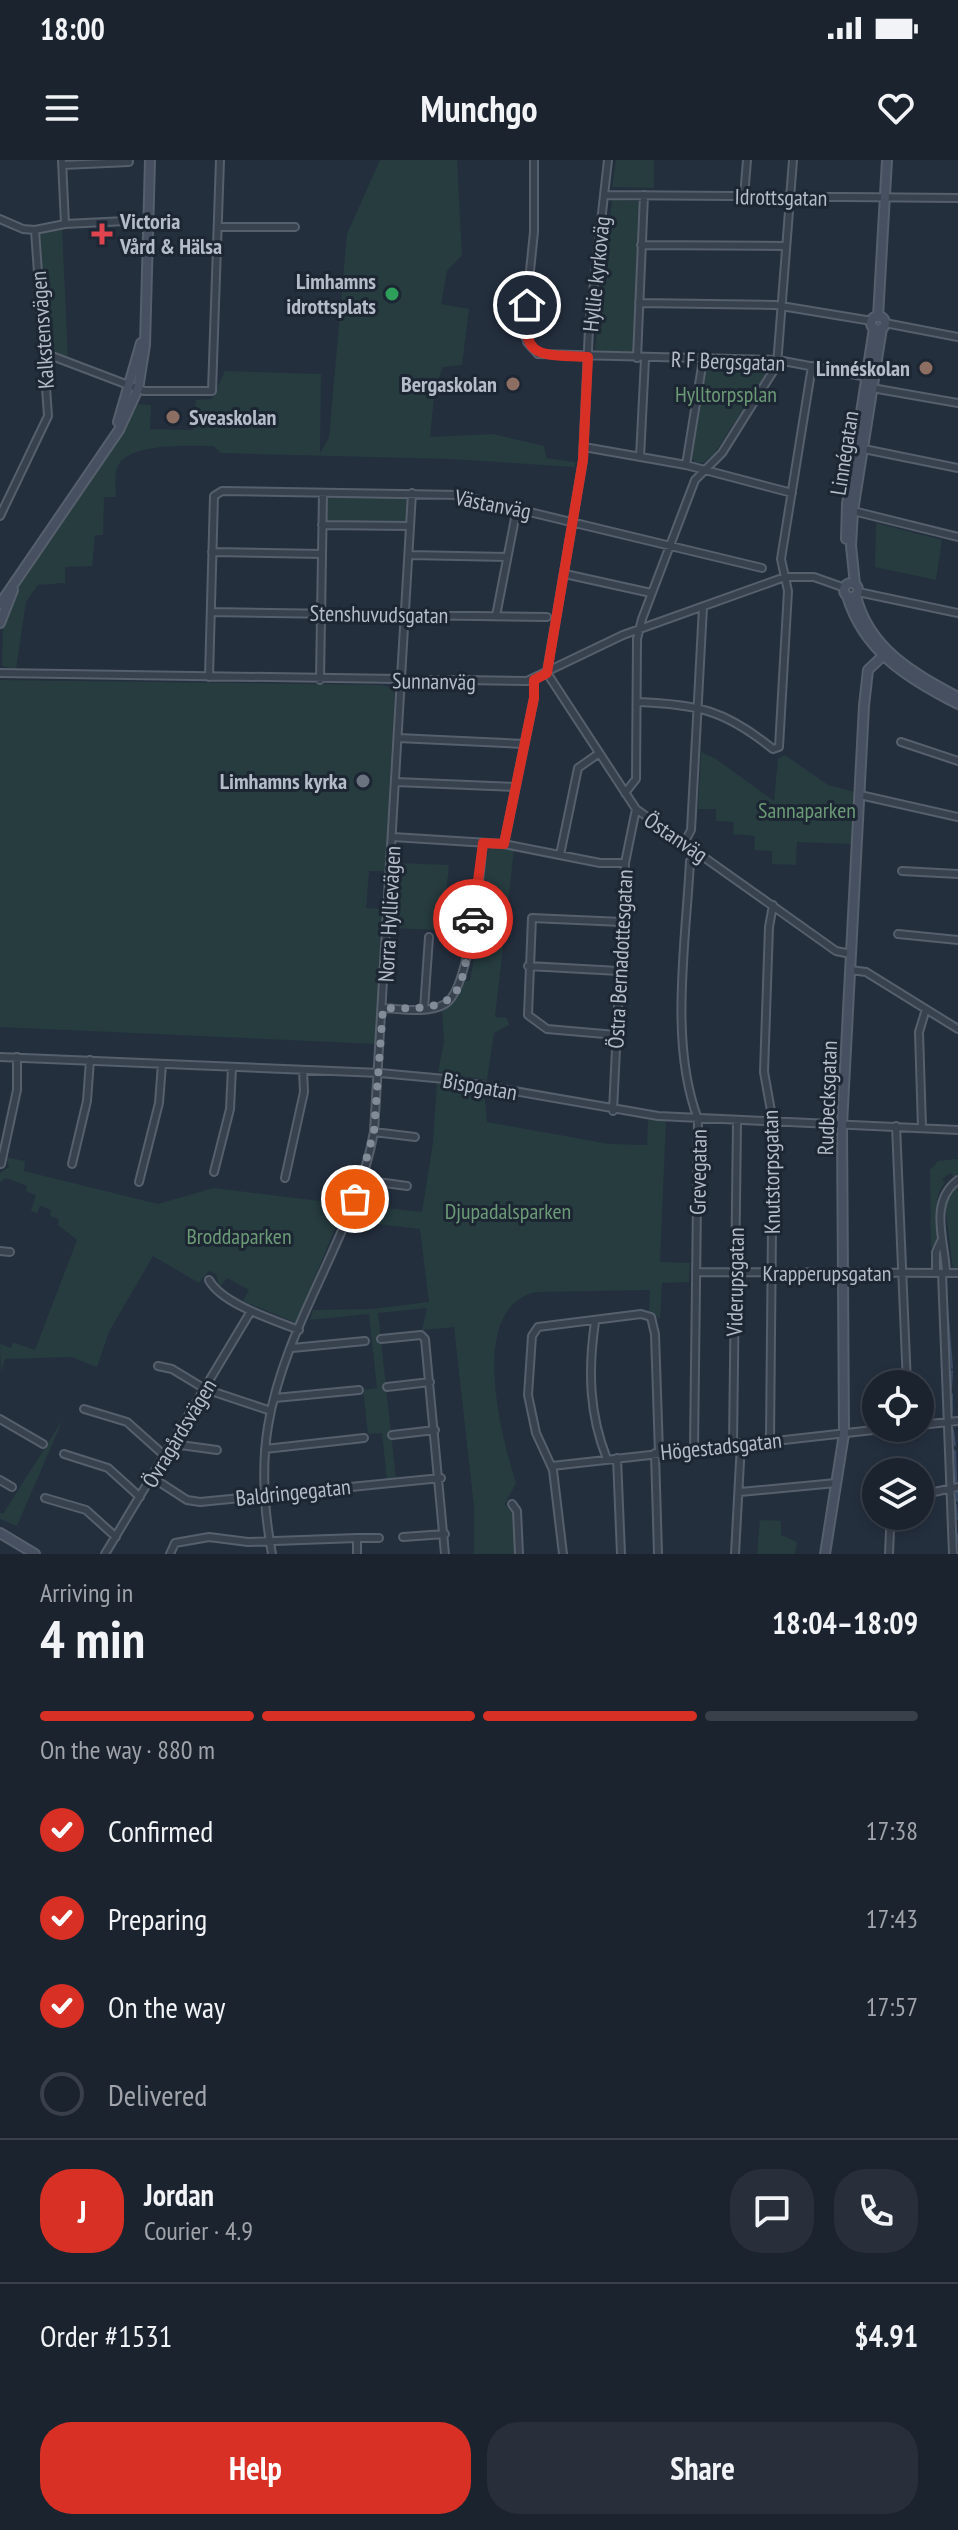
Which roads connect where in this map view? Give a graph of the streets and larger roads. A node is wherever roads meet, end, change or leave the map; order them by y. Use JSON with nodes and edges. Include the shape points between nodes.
{"nodes":[{"id":1,"x":148,"y":160,"type":"edge"},
{"id":2,"x":220,"y":160,"type":"edge"},
{"id":3,"x":534,"y":160,"type":"edge"},
{"id":4,"x":608,"y":160,"type":"edge"},
{"id":5,"x":747,"y":160,"type":"edge"},
{"id":6,"x":793,"y":160,"type":"edge"},
{"id":7,"x":887,"y":160,"type":"edge"},
{"id":8,"x":129,"y":162,"type":"dead end"},
{"id":9,"x":62,"y":163,"type":"edge"},
{"id":10,"x":604,"y":195,"type":"junction"},
{"id":11,"x":644,"y":195,"type":"junction"},
{"id":12,"x":744,"y":197,"type":"junction"},
{"id":13,"x":790,"y":198,"type":"junction"},
{"id":14,"x":886,"y":198,"type":"junction"},
{"id":15,"x":958,"y":198,"type":"edge"},
{"id":16,"x":0,"y":219,"type":"edge"},
{"id":17,"x":146,"y":220,"type":"junction"},
{"id":18,"x":65,"y":224,"type":"junction"},
{"id":19,"x":219,"y":227,"type":"junction"},
{"id":20,"x":295,"y":227,"type":"dead end"},
{"id":21,"x":35,"y":230,"type":"junction"},
{"id":22,"x":148,"y":240,"type":"junction"},
{"id":23,"x":641,"y":245,"type":"junction"},
{"id":24,"x":786,"y":246,"type":"junction"},
{"id":25,"x":639,"y":303,"type":"junction"},
{"id":26,"x":781,"y":306,"type":"junction"},
{"id":27,"x":878,"y":323,"type":"junction"},
{"id":28,"x":958,"y":337,"type":"edge"},
{"id":29,"x":44,"y":353,"type":"junction"},
{"id":30,"x":588,"y":357,"type":"junction"},
{"id":31,"x":637,"y":358,"type":"junction"},
{"id":32,"x":645,"y":359,"type":"junction"},
{"id":33,"x":703,"y":360,"type":"junction"},
{"id":34,"x":778,"y":360,"type":"junction"},
{"id":35,"x":812,"y":366,"type":"junction"},
{"id":36,"x":867,"y":377,"type":"junction"},
{"id":37,"x":134,"y":388,"type":"junction"},
{"id":38,"x":872,"y":388,"type":"junction"},
{"id":39,"x":958,"y":403,"type":"edge"},
{"id":40,"x":584,"y":447,"type":"junction"},
{"id":41,"x":860,"y":448,"type":"junction"},
{"id":42,"x":640,"y":457,"type":"junction"},
{"id":43,"x":686,"y":465,"type":"junction"},
{"id":44,"x":958,"y":468,"type":"edge"},
{"id":45,"x":706,"y":471,"type":"junction"},
{"id":46,"x":323,"y":493,"type":"junction"},
{"id":47,"x":412,"y":493,"type":"junction"},
{"id":48,"x":792,"y":493,"type":"junction"},
{"id":49,"x":517,"y":508,"type":"junction"},
{"id":50,"x":853,"y":511,"type":"junction"},
{"id":51,"x":0,"y":516,"type":"edge"},
{"id":52,"x":574,"y":521,"type":"junction"},
{"id":53,"x":322,"y":525,"type":"junction"},
{"id":54,"x":410,"y":526,"type":"junction"},
{"id":55,"x":958,"y":537,"type":"edge"},
{"id":56,"x":669,"y":543,"type":"junction"},
{"id":57,"x":212,"y":552,"type":"junction"},
{"id":58,"x":322,"y":554,"type":"junction"},
{"id":59,"x":409,"y":555,"type":"junction"},
{"id":60,"x":507,"y":557,"type":"junction"},
{"id":61,"x":762,"y":568,"type":"dead end"},
{"id":62,"x":22,"y":571,"type":"junction"},
{"id":63,"x":565,"y":574,"type":"junction"},
{"id":64,"x":785,"y":577,"type":"junction"},
{"id":65,"x":851,"y":590,"type":"junction"},
{"id":66,"x":651,"y":593,"type":"junction"},
{"id":67,"x":0,"y":604,"type":"edge"},
{"id":68,"x":703,"y":607,"type":"junction"},
{"id":69,"x":211,"y":612,"type":"junction"},
{"id":70,"x":958,"y":613,"type":"edge"},
{"id":71,"x":321,"y":614,"type":"junction"},
{"id":72,"x":406,"y":614,"type":"junction"},
{"id":73,"x":496,"y":616,"type":"junction"},
{"id":74,"x":547,"y":617,"type":"dead end"},
{"id":75,"x":0,"y":623,"type":"edge"},
{"id":76,"x":640,"y":628,"type":"junction"},
{"id":77,"x":885,"y":654,"type":"junction"},
{"id":78,"x":0,"y":673,"type":"edge"},
{"id":79,"x":547,"y":673,"type":"junction"},
{"id":80,"x":209,"y":677,"type":"junction"},
{"id":81,"x":320,"y":680,"type":"junction"},
{"id":82,"x":402,"y":680,"type":"junction"},
{"id":83,"x":534,"y":680,"type":"junction"},
{"id":84,"x":958,"y":697,"type":"edge"},
{"id":85,"x":637,"y":702,"type":"junction"},
{"id":86,"x":958,"y":704,"type":"edge"},
{"id":87,"x":698,"y":706,"type":"junction"},
{"id":88,"x":398,"y":738,"type":"junction"},
{"id":89,"x":901,"y":742,"type":"dead end"},
{"id":90,"x":524,"y":744,"type":"junction"},
{"id":91,"x":598,"y":754,"type":"junction"},
{"id":92,"x":958,"y":761,"type":"edge"},
{"id":93,"x":396,"y":782,"type":"junction"},
{"id":94,"x":515,"y":787,"type":"junction"},
{"id":95,"x":625,"y":793,"type":"junction"},
{"id":96,"x":860,"y":795,"type":"junction"},
{"id":97,"x":636,"y":809,"type":"junction"},
{"id":98,"x":958,"y":817,"type":"edge"},
{"id":99,"x":393,"y":837,"type":"junction"},
{"id":100,"x":483,"y":843,"type":"junction"},
{"id":101,"x":684,"y":843,"type":"junction"},
{"id":102,"x":504,"y":844,"type":"junction"},
{"id":103,"x":697,"y":851,"type":"junction"},
{"id":104,"x":560,"y":855,"type":"junction"},
{"id":105,"x":625,"y":863,"type":"junction"},
{"id":106,"x":902,"y":871,"type":"dead end"},
{"id":107,"x":958,"y":874,"type":"edge"},
{"id":108,"x":773,"y":905,"type":"junction"},
{"id":109,"x":622,"y":922,"type":"junction"},
{"id":110,"x":898,"y":934,"type":"dead end"},
{"id":111,"x":429,"y":937,"type":"dead end"},
{"id":112,"x":958,"y":940,"type":"edge"},
{"id":113,"x":851,"y":954,"type":"junction"},
{"id":114,"x":528,"y":966,"type":"junction"},
{"id":115,"x":850,"y":970,"type":"junction"},
{"id":116,"x":619,"y":971,"type":"junction"},
{"id":117,"x":383,"y":1008,"type":"junction"},
{"id":118,"x":424,"y":1009,"type":"junction"},
{"id":119,"x":926,"y":1009,"type":"junction"},
{"id":120,"x":958,"y":1029,"type":"edge"},
{"id":121,"x":616,"y":1035,"type":"junction"},
{"id":122,"x":0,"y":1057,"type":"edge"},
{"id":123,"x":17,"y":1057,"type":"junction"},
{"id":124,"x":90,"y":1060,"type":"junction"},
{"id":125,"x":162,"y":1064,"type":"junction"},
{"id":126,"x":232,"y":1068,"type":"junction"},
{"id":127,"x":303,"y":1070,"type":"junction"},
{"id":128,"x":380,"y":1073,"type":"junction"},
{"id":129,"x":613,"y":1111,"type":"junction"},
{"id":130,"x":698,"y":1119,"type":"junction"},
{"id":131,"x":737,"y":1121,"type":"junction"},
{"id":132,"x":773,"y":1122,"type":"junction"},
{"id":133,"x":842,"y":1125,"type":"junction"},
{"id":134,"x":896,"y":1126,"type":"junction"},
{"id":135,"x":922,"y":1128,"type":"junction"},
{"id":136,"x":958,"y":1130,"type":"edge"},
{"id":137,"x":374,"y":1132,"type":"junction"},
{"id":138,"x":415,"y":1137,"type":"dead end"},
{"id":139,"x":1,"y":1164,"type":"edge"},
{"id":140,"x":72,"y":1164,"type":"dead end"},
{"id":141,"x":214,"y":1172,"type":"dead end"},
{"id":142,"x":285,"y":1178,"type":"dead end"},
{"id":143,"x":363,"y":1180,"type":"junction"},
{"id":144,"x":958,"y":1180,"type":"edge"},
{"id":145,"x":139,"y":1182,"type":"dead end"},
{"id":146,"x":407,"y":1186,"type":"dead end"},
{"id":147,"x":0,"y":1251,"type":"edge"},
{"id":148,"x":10,"y":1252,"type":"dead end"},
{"id":149,"x":696,"y":1272,"type":"junction"},
{"id":150,"x":735,"y":1272,"type":"junction"},
{"id":151,"x":772,"y":1273,"type":"junction"},
{"id":152,"x":842,"y":1273,"type":"junction"},
{"id":153,"x":941,"y":1273,"type":"junction"},
{"id":154,"x":958,"y":1273,"type":"edge"},
{"id":155,"x":902,"y":1274,"type":"junction"},
{"id":156,"x":209,"y":1280,"type":"dead end"},
{"id":157,"x":251,"y":1311,"type":"junction"},
{"id":158,"x":595,"y":1322,"type":"junction"},
{"id":159,"x":299,"y":1330,"type":"junction"},
{"id":160,"x":381,"y":1339,"type":"dead end"},
{"id":161,"x":365,"y":1341,"type":"dead end"},
{"id":162,"x":292,"y":1348,"type":"junction"},
{"id":163,"x":158,"y":1366,"type":"dead end"},
{"id":164,"x":906,"y":1370,"type":"edge"},
{"id":165,"x":430,"y":1382,"type":"junction"},
{"id":166,"x":387,"y":1387,"type":"dead end"},
{"id":167,"x":205,"y":1389,"type":"junction"},
{"id":168,"x":359,"y":1390,"type":"dead end"},
{"id":169,"x":275,"y":1398,"type":"junction"},
{"id":170,"x":84,"y":1409,"type":"dead end"},
{"id":171,"x":271,"y":1411,"type":"junction"},
{"id":172,"x":0,"y":1419,"type":"edge"},
{"id":173,"x":958,"y":1421,"type":"edge"},
{"id":174,"x":948,"y":1422,"type":"junction"},
{"id":175,"x":934,"y":1424,"type":"edge"},
{"id":176,"x":435,"y":1430,"type":"junction"},
{"id":177,"x":862,"y":1432,"type":"edge"},
{"id":178,"x":844,"y":1434,"type":"junction"},
{"id":179,"x":392,"y":1435,"type":"dead end"},
{"id":180,"x":364,"y":1438,"type":"dead end"},
{"id":181,"x":770,"y":1440,"type":"junction"},
{"id":182,"x":741,"y":1443,"type":"junction"},
{"id":183,"x":43,"y":1444,"type":"dead end"},
{"id":184,"x":173,"y":1444,"type":"junction"},
{"id":185,"x":733,"y":1444,"type":"junction"},
{"id":186,"x":265,"y":1449,"type":"junction"},
{"id":187,"x":694,"y":1449,"type":"junction"},
{"id":188,"x":217,"y":1450,"type":"dead end"},
{"id":189,"x":657,"y":1453,"type":"junction"},
{"id":190,"x":64,"y":1454,"type":"dead end"},
{"id":191,"x":165,"y":1456,"type":"junction"},
{"id":192,"x":617,"y":1458,"type":"junction"},
{"id":193,"x":607,"y":1459,"type":"junction"},
{"id":194,"x":552,"y":1466,"type":"junction"},
{"id":195,"x":153,"y":1478,"type":"junction"},
{"id":196,"x":441,"y":1478,"type":"junction"},
{"id":197,"x":0,"y":1480,"type":"edge"},
{"id":198,"x":836,"y":1483,"type":"junction"},
{"id":199,"x":12,"y":1487,"type":"dead end"},
{"id":200,"x":954,"y":1488,"type":"edge"},
{"id":201,"x":740,"y":1492,"type":"junction"},
{"id":202,"x":934,"y":1492,"type":"edge"},
{"id":203,"x":264,"y":1496,"type":"junction"},
{"id":204,"x":140,"y":1497,"type":"junction"},
{"id":205,"x":45,"y":1498,"type":"dead end"},
{"id":206,"x":512,"y":1504,"type":"dead end"},
{"id":207,"x":890,"y":1530,"type":"edge"},
{"id":208,"x":0,"y":1533,"type":"edge"},
{"id":209,"x":445,"y":1534,"type":"junction"},
{"id":210,"x":116,"y":1537,"type":"junction"},
{"id":211,"x":403,"y":1537,"type":"dead end"},
{"id":212,"x":357,"y":1538,"type":"junction"},
{"id":213,"x":379,"y":1538,"type":"dead end"},
{"id":214,"x":269,"y":1539,"type":"junction"},
{"id":215,"x":955,"y":1550,"type":"edge"},
{"id":216,"x":35,"y":1554,"type":"edge"},
{"id":217,"x":105,"y":1554,"type":"edge"},
{"id":218,"x":170,"y":1554,"type":"edge"},
{"id":219,"x":272,"y":1554,"type":"edge"},
{"id":220,"x":357,"y":1554,"type":"edge"},
{"id":221,"x":445,"y":1554,"type":"edge"},
{"id":222,"x":519,"y":1554,"type":"edge"},
{"id":223,"x":563,"y":1554,"type":"edge"},
{"id":224,"x":621,"y":1554,"type":"edge"},
{"id":225,"x":658,"y":1554,"type":"edge"},
{"id":226,"x":735,"y":1554,"type":"edge"},
{"id":227,"x":825,"y":1554,"type":"edge"},
{"id":228,"x":889,"y":1554,"type":"edge"}],
"edges":[{"from":1,"to":17,"type":"street"},
{"from":1,"to":22,"type":"street"},
{"from":2,"to":19,"type":"street"},
{"from":3,"to":30,"type":"street","name":"R F Bergsgatan","via":[[525,337],[538,354]]},
{"from":4,"to":10,"type":"street","name":"Hyllie kyrkoväg"},
{"from":5,"to":12,"type":"street"},
{"from":6,"to":13,"type":"street"},
{"from":7,"to":14,"type":"street","name":"Linnégatan"},
{"from":8,"to":9,"type":"street"},
{"from":9,"to":18,"type":"street"},
{"from":10,"to":11,"type":"street","name":"Idrottsgatan"},
{"from":10,"to":30,"type":"street","name":"Hyllie kyrkoväg"},
{"from":11,"to":12,"type":"street","name":"Idrottsgatan"},
{"from":11,"to":23,"type":"street"},
{"from":12,"to":13,"type":"street","name":"Idrottsgatan"},
{"from":13,"to":14,"type":"street","name":"Idrottsgatan"},
{"from":13,"to":24,"type":"street"},
{"from":14,"to":15,"type":"street","name":"Idrottsgatan"},
{"from":14,"to":27,"type":"street","name":"Linnégatan"},
{"from":16,"to":21,"type":"street"},
{"from":17,"to":18,"type":"street"},
{"from":17,"to":22,"type":"street"},
{"from":18,"to":21,"type":"street"},
{"from":19,"to":20,"type":"street"},
{"from":19,"to":37,"type":"street","via":[[212,391],[154,393]]},
{"from":21,"to":29,"type":"street","name":"Kalkstensvägen"},
{"from":22,"to":37,"type":"street"},
{"from":23,"to":24,"type":"street"},
{"from":23,"to":25,"type":"street"},
{"from":24,"to":26,"type":"street"},
{"from":25,"to":26,"type":"street"},
{"from":25,"to":31,"type":"street"},
{"from":26,"to":27,"type":"street"},
{"from":26,"to":34,"type":"street"},
{"from":27,"to":28,"type":"street"},
{"from":27,"to":36,"type":"street","name":"Linnégatan"},
{"from":27,"to":38,"type":"street","name":"Linnégatan"},
{"from":29,"to":37,"type":"street"},
{"from":29,"to":51,"type":"street","name":"Kalkstensvägen","via":[[48,416]]},
{"from":30,"to":31,"type":"street","name":"R F Bergsgatan"},
{"from":30,"to":40,"type":"street","name":"Hyllie kyrkoväg"},
{"from":31,"to":32,"type":"street","name":"R F Bergsgatan"},
{"from":32,"to":33,"type":"street","name":"R F Bergsgatan"},
{"from":32,"to":42,"type":"street"},
{"from":33,"to":34,"type":"street","name":"R F Bergsgatan"},
{"from":33,"to":43,"type":"street"},
{"from":34,"to":35,"type":"street","name":"R F Bergsgatan"},
{"from":34,"to":45,"type":"street"},
{"from":35,"to":36,"type":"street","name":"R F Bergsgatan"},
{"from":35,"to":48,"type":"street"},
{"from":36,"to":41,"type":"street","name":"Linnégatan"},
{"from":37,"to":62,"type":"street","via":[[104,452]]},
{"from":38,"to":39,"type":"street"},
{"from":38,"to":41,"type":"street","name":"Linnégatan"},
{"from":40,"to":42,"type":"street"},
{"from":40,"to":52,"type":"street","name":"Hyllie kyrkoväg"},
{"from":41,"to":44,"type":"street"},
{"from":41,"to":50,"type":"street","name":"Linnégatan"},
{"from":41,"to":65,"type":"street","name":"Linnégatan","via":[[847,504]]},
{"from":42,"to":43,"type":"street"},
{"from":43,"to":45,"type":"street"},
{"from":45,"to":48,"type":"street"},
{"from":45,"to":56,"type":"street","via":[[691,488]]},
{"from":46,"to":47,"type":"street","name":"Västanväg"},
{"from":46,"to":53,"type":"street"},
{"from":46,"to":57,"type":"street","name":"Västanväg","via":[[217,493]]},
{"from":47,"to":49,"type":"street","name":"Västanväg","via":[[459,495]]},
{"from":47,"to":54,"type":"street","name":"Norra Hyllievägen"},
{"from":48,"to":64,"type":"street","via":[[781,559]]},
{"from":49,"to":52,"type":"street","name":"Västanväg"},
{"from":49,"to":60,"type":"street"},
{"from":50,"to":55,"type":"street"},
{"from":50,"to":65,"type":"street","name":"Linnégatan"},
{"from":52,"to":56,"type":"street","name":"Västanväg"},
{"from":52,"to":63,"type":"street","name":"Hyllie kyrkoväg"},
{"from":53,"to":54,"type":"street"},
{"from":53,"to":58,"type":"street"},
{"from":54,"to":59,"type":"street","name":"Norra Hyllievägen"},
{"from":56,"to":61,"type":"street","name":"Västanväg"},
{"from":56,"to":66,"type":"street"},
{"from":57,"to":58,"type":"street"},
{"from":57,"to":69,"type":"street"},
{"from":58,"to":71,"type":"street"},
{"from":59,"to":60,"type":"street"},
{"from":59,"to":72,"type":"street","name":"Norra Hyllievägen"},
{"from":60,"to":73,"type":"street"},
{"from":62,"to":67,"type":"street"},
{"from":62,"to":75,"type":"street"},
{"from":63,"to":66,"type":"street"},
{"from":63,"to":79,"type":"street","name":"Hyllie kyrkoväg"},
{"from":64,"to":65,"type":"street","name":"Sunnanväg","via":[[814,577]]},
{"from":64,"to":68,"type":"street","name":"Sunnanväg"},
{"from":64,"to":87,"type":"street","via":[[777,750],[730,718]]},
{"from":65,"to":70,"type":"street"},
{"from":65,"to":77,"type":"street","name":"Linnégatan","via":[[856,619]]},
{"from":66,"to":76,"type":"street"},
{"from":68,"to":76,"type":"street","name":"Sunnanväg"},
{"from":68,"to":87,"type":"street"},
{"from":69,"to":71,"type":"street","name":"Stenshuvudsgatan"},
{"from":69,"to":80,"type":"street"},
{"from":71,"to":72,"type":"street","name":"Stenshuvudsgatan"},
{"from":71,"to":81,"type":"street"},
{"from":72,"to":73,"type":"street","name":"Stenshuvudsgatan"},
{"from":72,"to":82,"type":"street","name":"Norra Hyllievägen"},
{"from":73,"to":74,"type":"street","name":"Stenshuvudsgatan"},
{"from":76,"to":79,"type":"street","name":"Sunnanväg"},
{"from":76,"to":85,"type":"street"},
{"from":77,"to":84,"type":"street","name":"Linnégatan"},
{"from":77,"to":86,"type":"street","name":"Linnégatan","via":[[914,682]]},
{"from":77,"to":96,"type":"street","name":"Rudbecksgatan","via":[[867,674]]},
{"from":78,"to":80,"type":"street","name":"Sunnanväg"},
{"from":79,"to":83,"type":"street","name":"Sunnanväg"},
{"from":79,"to":91,"type":"street","name":"Östanväg"},
{"from":80,"to":81,"type":"street","name":"Sunnanväg"},
{"from":81,"to":82,"type":"street","name":"Sunnanväg"},
{"from":82,"to":83,"type":"street","name":"Sunnanväg"},
{"from":82,"to":88,"type":"street","name":"Norra Hyllievägen"},
{"from":83,"to":90,"type":"street"},
{"from":85,"to":87,"type":"street"},
{"from":85,"to":95,"type":"street","via":[[636,779]]},
{"from":87,"to":101,"type":"street","via":[[691,830]]},
{"from":88,"to":90,"type":"street"},
{"from":88,"to":93,"type":"street","name":"Norra Hyllievägen"},
{"from":89,"to":92,"type":"street"},
{"from":90,"to":94,"type":"street"},
{"from":91,"to":95,"type":"street","name":"Östanväg"},
{"from":91,"to":104,"type":"street","via":[[578,768]]},
{"from":93,"to":94,"type":"street"},
{"from":93,"to":99,"type":"street","name":"Norra Hyllievägen"},
{"from":94,"to":102,"type":"street"},
{"from":95,"to":97,"type":"street","name":"Östanväg"},
{"from":96,"to":98,"type":"street"},
{"from":96,"to":113,"type":"street","name":"Rudbecksgatan"},
{"from":97,"to":101,"type":"street","name":"Östanväg"},
{"from":97,"to":105,"type":"street","name":"Östra Bernadottesgatan"},
{"from":99,"to":100,"type":"street"},
{"from":99,"to":117,"type":"street","name":"Norra Hyllievägen"},
{"from":100,"to":102,"type":"street"},
{"from":100,"to":118,"type":"street","via":[[458,987],[446,1004]]},
{"from":101,"to":103,"type":"street","name":"Östanväg"},
{"from":102,"to":104,"type":"street"},
{"from":103,"to":108,"type":"street","name":"Östanväg"},
{"from":103,"to":130,"type":"street","name":"Grevegatan","via":[[690,861],[683,1038]]},
{"from":104,"to":105,"type":"street"},
{"from":105,"to":109,"type":"street","name":"Östra Bernadottesgatan"},
{"from":106,"to":107,"type":"street"},
{"from":108,"to":113,"type":"street","name":"Östanväg","via":[[836,951]]},
{"from":108,"to":132,"type":"street","name":"Knutstorpsgatan","via":[[764,1072]]},
{"from":109,"to":114,"type":"street","via":[[532,918]]},
{"from":109,"to":116,"type":"street","name":"Östra Bernadottesgatan"},
{"from":110,"to":112,"type":"street"},
{"from":111,"to":118,"type":"street"},
{"from":113,"to":115,"type":"street","name":"Rudbecksgatan"},
{"from":114,"to":116,"type":"street"},
{"from":114,"to":121,"type":"street","via":[[528,1015],[547,1029]]},
{"from":115,"to":119,"type":"street","via":[[866,972]]},
{"from":115,"to":133,"type":"street","name":"Rudbecksgatan"},
{"from":116,"to":121,"type":"street","name":"Östra Bernadottesgatan"},
{"from":117,"to":118,"type":"street"},
{"from":117,"to":128,"type":"street","name":"Norra Hyllievägen"},
{"from":119,"to":120,"type":"street"},
{"from":119,"to":135,"type":"street","via":[[919,1032]]},
{"from":121,"to":129,"type":"street","name":"Östra Bernadottesgatan"},
{"from":122,"to":123,"type":"street","name":"Bispgatan"},
{"from":123,"to":124,"type":"street","name":"Bispgatan"},
{"from":123,"to":139,"type":"street","via":[[17,1090]]},
{"from":124,"to":125,"type":"street","name":"Bispgatan"},
{"from":124,"to":140,"type":"street","via":[[87,1101]]},
{"from":125,"to":126,"type":"street","name":"Bispgatan"},
{"from":125,"to":145,"type":"street","via":[[159,1103]]},
{"from":126,"to":127,"type":"street","name":"Bispgatan"},
{"from":126,"to":141,"type":"street","via":[[230,1109]]},
{"from":127,"to":128,"type":"street","name":"Bispgatan"},
{"from":127,"to":142,"type":"street","via":[[304,1092]]},
{"from":128,"to":129,"type":"street","name":"Bispgatan","via":[[445,1079]]},
{"from":128,"to":137,"type":"street","name":"Norra Hyllievägen"},
{"from":129,"to":130,"type":"street","name":"Bispgatan"},
{"from":130,"to":131,"type":"street","name":"Bispgatan"},
{"from":130,"to":149,"type":"street","name":"Grevegatan"},
{"from":131,"to":132,"type":"street","name":"Bispgatan"},
{"from":131,"to":150,"type":"street","name":"Viderupsgatan"},
{"from":132,"to":133,"type":"street","name":"Bispgatan"},
{"from":132,"to":151,"type":"street","name":"Knutstorpsgatan"},
{"from":133,"to":134,"type":"street","name":"Bispgatan"},
{"from":133,"to":152,"type":"street","name":"Rudbecksgatan"},
{"from":134,"to":135,"type":"street","name":"Bispgatan"},
{"from":134,"to":155,"type":"street"},
{"from":135,"to":136,"type":"street","name":"Bispgatan"},
{"from":137,"to":138,"type":"street"},
{"from":137,"to":143,"type":"street","name":"Norra Hyllievägen"},
{"from":143,"to":146,"type":"street"},
{"from":143,"to":159,"type":"street","name":"Norra Hyllievägen"},
{"from":144,"to":153,"type":"street","via":[[942,1195],[936,1252]]},
{"from":147,"to":148,"type":"street"},
{"from":149,"to":150,"type":"street","name":"Krapperupsgatan"},
{"from":149,"to":187,"type":"street","name":"Grevegatan"},
{"from":150,"to":151,"type":"street","name":"Krapperupsgatan"},
{"from":150,"to":185,"type":"street","name":"Viderupsgatan"},
{"from":151,"to":152,"type":"street","name":"Krapperupsgatan"},
{"from":151,"to":181,"type":"street","name":"Knutstorpsgatan"},
{"from":152,"to":155,"type":"street","name":"Krapperupsgatan"},
{"from":152,"to":178,"type":"street","name":"Rudbecksgatan"},
{"from":153,"to":154,"type":"street","name":"Krapperupsgatan"},
{"from":153,"to":155,"type":"street","name":"Krapperupsgatan"},
{"from":153,"to":174,"type":"street"},
{"from":155,"to":164,"type":"street"},
{"from":156,"to":157,"type":"street"},
{"from":157,"to":159,"type":"street"},
{"from":157,"to":167,"type":"street","name":"Övragårdsvägen"},
{"from":158,"to":189,"type":"street","via":[[641,1314],[654,1321]]},
{"from":158,"to":193,"type":"street","via":[[591,1388],[597,1433]]},
{"from":158,"to":194,"type":"street","via":[[544,1324],[532,1336],[530,1409],[539,1445]]},
{"from":159,"to":162,"type":"street","name":"Norra Hyllievägen"},
{"from":160,"to":165,"type":"street","via":[[424,1336]]},
{"from":161,"to":162,"type":"street"},
{"from":162,"to":169,"type":"street","name":"Norra Hyllievägen"},
{"from":163,"to":167,"type":"street"},
{"from":165,"to":166,"type":"street"},
{"from":165,"to":176,"type":"street"},
{"from":167,"to":171,"type":"street"},
{"from":167,"to":184,"type":"street","name":"Övragårdsvägen"},
{"from":168,"to":169,"type":"street"},
{"from":169,"to":171,"type":"street","name":"Norra Hyllievägen"},
{"from":170,"to":191,"type":"street","via":[[127,1422]]},
{"from":171,"to":186,"type":"street","name":"Norra Hyllievägen"},
{"from":172,"to":183,"type":"street"},
{"from":173,"to":174,"type":"street"},
{"from":174,"to":175,"type":"street"},
{"from":174,"to":200,"type":"street"},
{"from":176,"to":179,"type":"street"},
{"from":176,"to":196,"type":"street"},
{"from":177,"to":178,"type":"street","name":"Högestadsgatan"},
{"from":178,"to":181,"type":"street","name":"Högestadsgatan"},
{"from":178,"to":198,"type":"street","name":"Rudbecksgatan"},
{"from":180,"to":186,"type":"street"},
{"from":181,"to":182,"type":"street","name":"Högestadsgatan"},
{"from":182,"to":185,"type":"street","name":"Högestadsgatan"},
{"from":182,"to":201,"type":"street"},
{"from":184,"to":188,"type":"street"},
{"from":184,"to":191,"type":"street","name":"Övragårdsvägen"},
{"from":185,"to":187,"type":"street","name":"Högestadsgatan"},
{"from":186,"to":203,"type":"street","name":"Norra Hyllievägen"},
{"from":187,"to":189,"type":"street","name":"Högestadsgatan"},
{"from":189,"to":192,"type":"street","name":"Högestadsgatan"},
{"from":189,"to":225,"type":"street"},
{"from":190,"to":204,"type":"street","via":[[108,1468]]},
{"from":191,"to":195,"type":"street","name":"Övragårdsvägen"},
{"from":192,"to":193,"type":"street","name":"Högestadsgatan"},
{"from":192,"to":224,"type":"street"},
{"from":193,"to":194,"type":"street","name":"Högestadsgatan"},
{"from":194,"to":223,"type":"street"},
{"from":195,"to":203,"type":"street","name":"Baldringegatan","via":[[192,1502]]},
{"from":195,"to":204,"type":"street","name":"Övragårdsvägen"},
{"from":196,"to":203,"type":"street","name":"Baldringegatan"},
{"from":196,"to":209,"type":"street"},
{"from":197,"to":199,"type":"street"},
{"from":198,"to":201,"type":"street"},
{"from":198,"to":227,"type":"street","name":"Rudbecksgatan"},
{"from":200,"to":202,"type":"street"},
{"from":200,"to":215,"type":"street"},
{"from":201,"to":226,"type":"street"},
{"from":203,"to":214,"type":"street","name":"Norra Hyllievägen"},
{"from":204,"to":210,"type":"street","name":"Övragårdsvägen"},
{"from":205,"to":210,"type":"street","via":[[86,1510]]},
{"from":206,"to":222,"type":"street"},
{"from":207,"to":228,"type":"street"},
{"from":208,"to":216,"type":"street"},
{"from":209,"to":211,"type":"street"},
{"from":209,"to":221,"type":"street"},
{"from":210,"to":217,"type":"street","name":"Övragårdsvägen"},
{"from":212,"to":213,"type":"street"},
{"from":212,"to":214,"type":"street"},
{"from":212,"to":220,"type":"street"},
{"from":214,"to":218,"type":"street","via":[[182,1540]]},
{"from":214,"to":219,"type":"street","name":"Norra Hyllievägen"}]}
